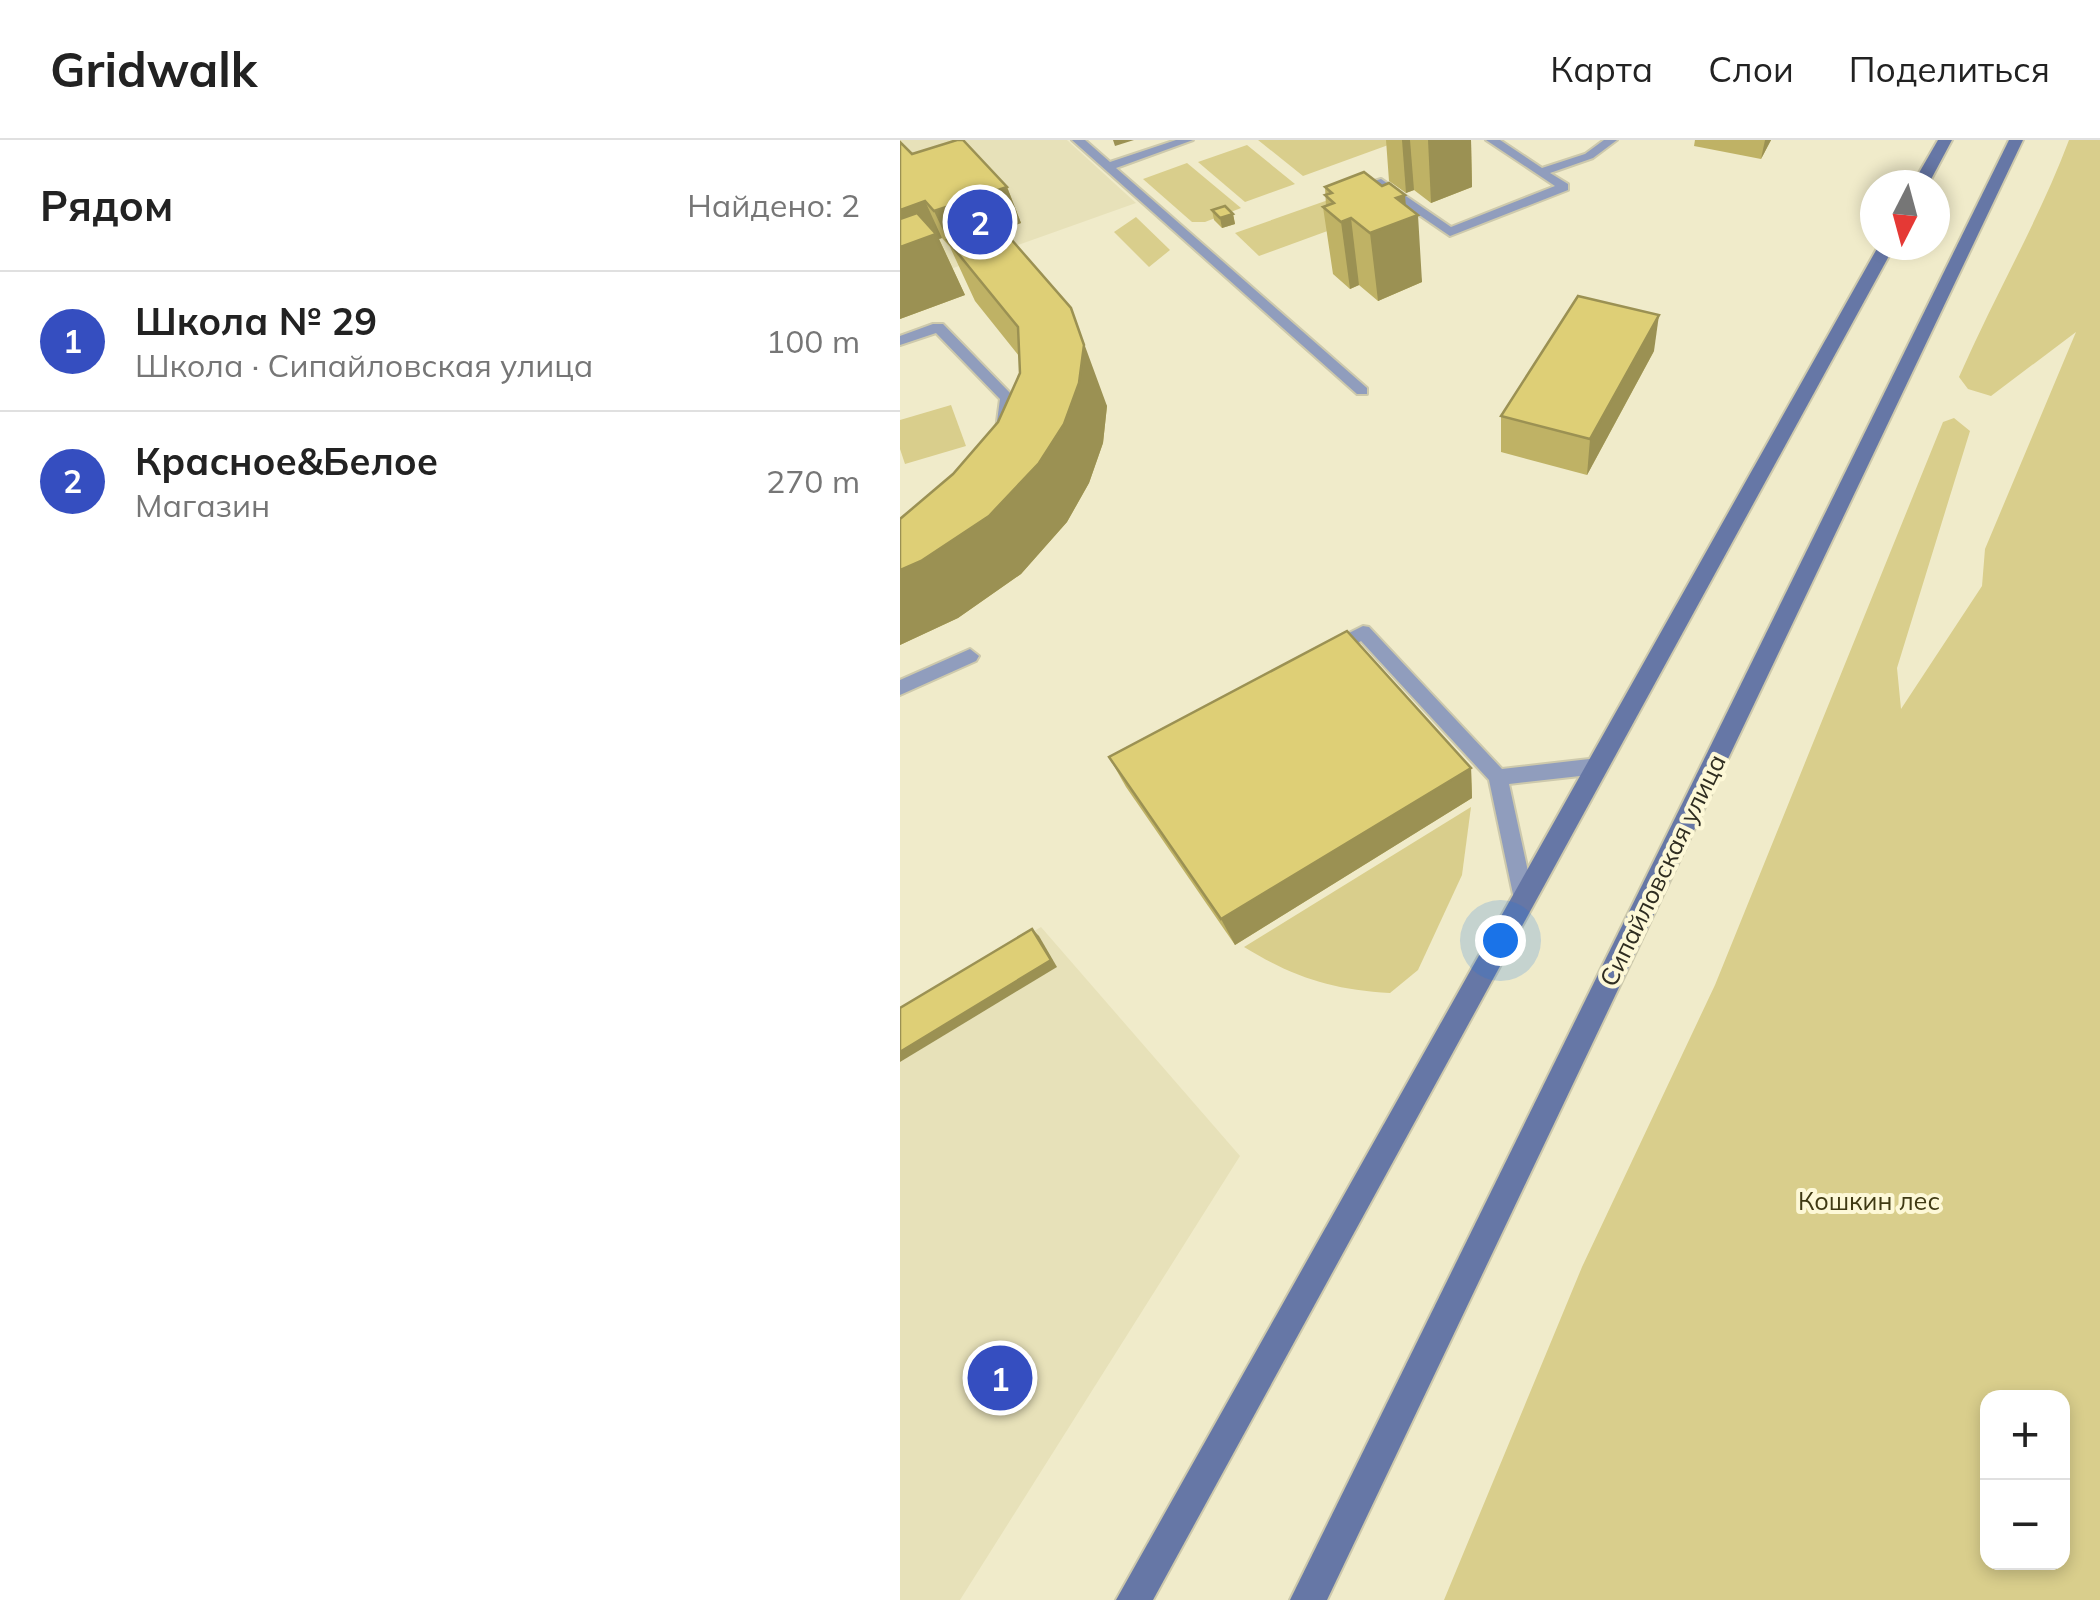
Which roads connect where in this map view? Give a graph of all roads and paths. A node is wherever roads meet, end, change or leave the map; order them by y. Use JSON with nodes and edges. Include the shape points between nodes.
{"nodes":[{"id":1,"x":1078,"y":140,"type":"edge"},
{"id":2,"x":1187,"y":140,"type":"edge"},
{"id":3,"x":1492,"y":140,"type":"edge"},
{"id":4,"x":1611,"y":140,"type":"edge"},
{"id":5,"x":1945,"y":140,"type":"edge"},
{"id":6,"x":2016,"y":140,"type":"edge"},
{"id":7,"x":1109,"y":166,"type":"junction"},
{"id":8,"x":1928,"y":170,"type":"edge"},
{"id":9,"x":1542,"y":172,"type":"junction"},
{"id":10,"x":1377,"y":182,"type":"edge"},
{"id":11,"x":1879,"y":260,"type":"edge"},
{"id":12,"x":900,"y":341,"type":"edge"},
{"id":13,"x":1362,"y":391,"type":"dead end"},
{"id":14,"x":1001,"y":453,"type":"edge"},
{"id":15,"x":970,"y":656,"type":"dead end"},
{"id":16,"x":1314,"y":659,"type":"edge"},
{"id":17,"x":900,"y":688,"type":"edge"},
{"id":18,"x":1598,"y":766,"type":"junction"},
{"id":19,"x":1498,"y":777,"type":"junction"},
{"id":20,"x":1524,"y":899,"type":"junction"},
{"id":21,"x":1134,"y":1600,"type":"edge"},
{"id":22,"x":1308,"y":1600,"type":"edge"}],
"edges":[{"from":1,"to":7,"type":"lane"},
{"from":2,"to":7,"type":"lane"},
{"from":3,"to":9,"type":"lane"},
{"from":4,"to":9,"type":"lane","via":[[1589,156]]},
{"from":5,"to":8,"type":"main road"},
{"from":6,"to":22,"type":"main road","name":"Сипайловская улица"},
{"from":7,"to":13,"type":"lane"},
{"from":9,"to":10,"type":"lane","via":[[1564,187],[1450,232]]},
{"from":11,"to":18,"type":"main road"},
{"from":12,"to":14,"type":"lane","via":[[938,327],[1006,398]]},
{"from":15,"to":17,"type":"lane"},
{"from":16,"to":19,"type":"lane","via":[[1364,632]]},
{"from":18,"to":19,"type":"lane"},
{"from":18,"to":20,"type":"main road"},
{"from":19,"to":20,"type":"lane"},
{"from":20,"to":21,"type":"main road"}]}
